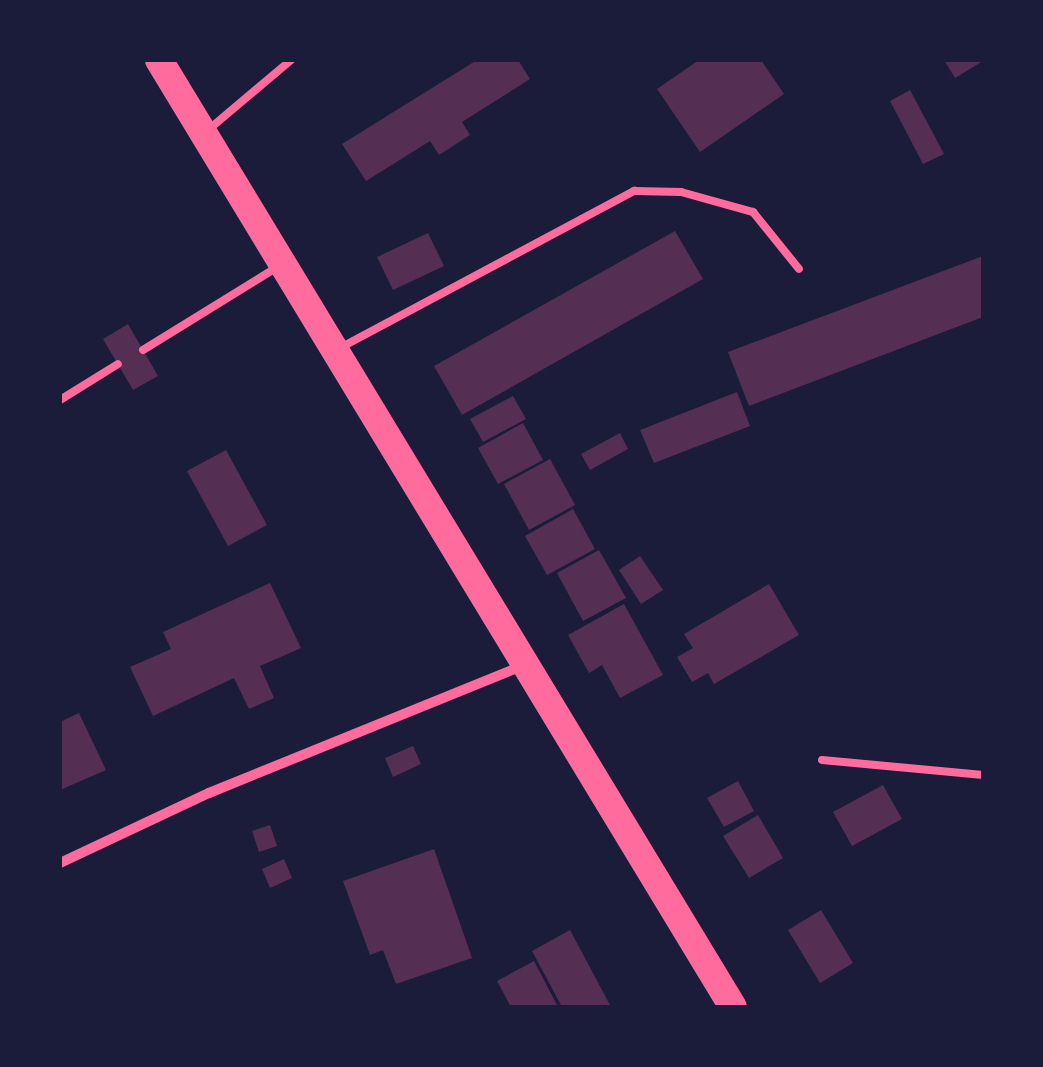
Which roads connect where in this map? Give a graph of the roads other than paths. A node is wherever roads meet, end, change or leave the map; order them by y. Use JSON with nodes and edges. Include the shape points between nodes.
{"nodes":[{"id":1,"x":160,"y":60,"type":"edge"},
{"id":2,"x":291,"y":60,"type":"edge"},
{"id":3,"x":204,"y":133,"type":"junction"},
{"id":4,"x":284,"y":263,"type":"junction"},
{"id":5,"x":799,"y":269,"type":"dead end"},
{"id":6,"x":143,"y":350,"type":"dead end"},
{"id":7,"x":335,"y":350,"type":"junction"},
{"id":8,"x":118,"y":364,"type":"dead end"},
{"id":9,"x":60,"y":400,"type":"edge"},
{"id":10,"x":527,"y":663,"type":"junction"},
{"id":11,"x":822,"y":760,"type":"dead end"},
{"id":12,"x":983,"y":774,"type":"edge"},
{"id":13,"x":60,"y":863,"type":"edge"},
{"id":14,"x":733,"y":1007,"type":"edge"}],
"edges":[{"from":1,"to":3,"type":"highway"},
{"from":2,"to":3,"type":"lane"},
{"from":3,"to":4,"type":"highway"},
{"from":4,"to":6,"type":"lane"},
{"from":4,"to":7,"type":"highway"},
{"from":5,"to":7,"type":"lane","via":[[753,212],[681,192],[634,191]]},
{"from":7,"to":10,"type":"highway"},
{"from":8,"to":9,"type":"lane"},
{"from":10,"to":13,"type":"street","via":[[209,793]]},
{"from":10,"to":14,"type":"highway"},
{"from":11,"to":12,"type":"lane"}]}
